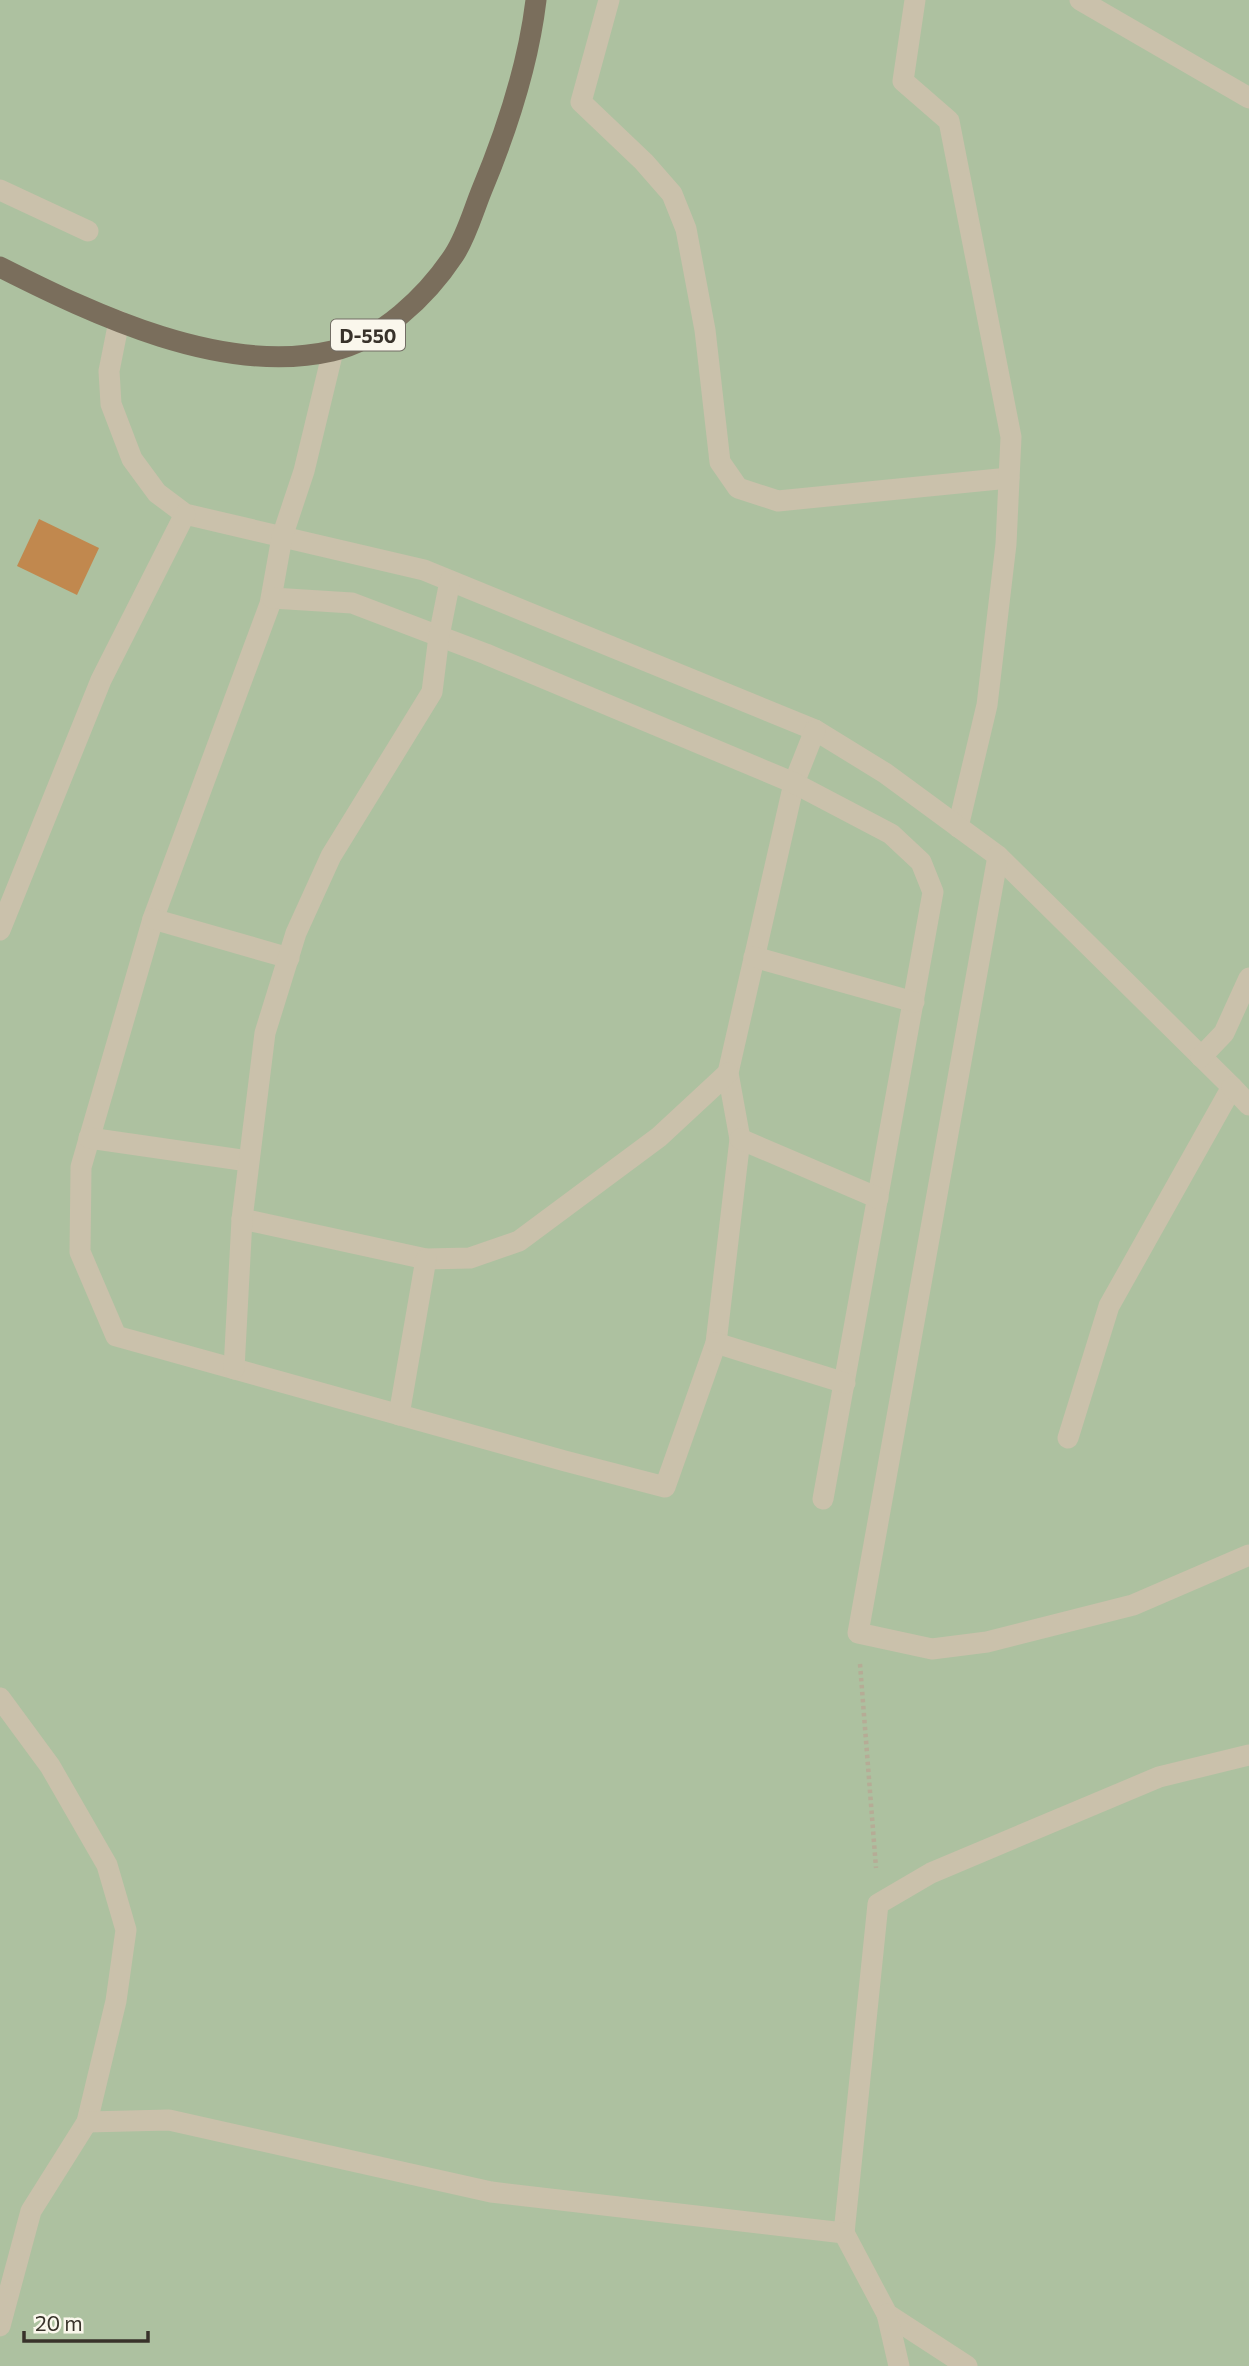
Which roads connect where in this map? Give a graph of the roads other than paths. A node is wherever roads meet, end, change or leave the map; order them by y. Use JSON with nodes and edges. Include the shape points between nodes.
{"nodes":[{"id":1,"x":536,"y":0,"type":"edge"},
{"id":2,"x":609,"y":0,"type":"edge"},
{"id":3,"x":915,"y":0,"type":"edge"},
{"id":4,"x":1080,"y":0,"type":"edge"},
{"id":5,"x":1249,"y":98,"type":"edge"},
{"id":6,"x":0,"y":190,"type":"edge"},
{"id":7,"x":88,"y":230,"type":"dead end"},
{"id":8,"x":0,"y":267,"type":"edge"},
{"id":9,"x":120,"y":321,"type":"junction"},
{"id":10,"x":333,"y":351,"type":"junction"},
{"id":11,"x":1009,"y":478,"type":"junction"},
{"id":12,"x":185,"y":514,"type":"junction"},
{"id":13,"x":282,"y":537,"type":"junction"},
{"id":14,"x":450,"y":581,"type":"junction"},
{"id":15,"x":272,"y":598,"type":"junction"},
{"id":16,"x":439,"y":636,"type":"junction"},
{"id":17,"x":815,"y":730,"type":"junction"},
{"id":18,"x":794,"y":783,"type":"junction"},
{"id":19,"x":958,"y":827,"type":"junction"},
{"id":20,"x":998,"y":856,"type":"junction"},
{"id":21,"x":153,"y":919,"type":"junction"},
{"id":22,"x":0,"y":930,"type":"edge"},
{"id":23,"x":754,"y":957,"type":"junction"},
{"id":24,"x":289,"y":958,"type":"junction"},
{"id":25,"x":1249,"y":978,"type":"edge"},
{"id":26,"x":914,"y":1002,"type":"junction"},
{"id":27,"x":1249,"y":1023,"type":"edge"},
{"id":28,"x":1224,"y":1033,"type":"junction"},
{"id":29,"x":1201,"y":1058,"type":"junction"},
{"id":30,"x":727,"y":1073,"type":"junction"},
{"id":31,"x":1231,"y":1087,"type":"junction"},
{"id":32,"x":1249,"y":1105,"type":"edge"},
{"id":33,"x":89,"y":1138,"type":"junction"},
{"id":34,"x":740,"y":1139,"type":"junction"},
{"id":35,"x":248,"y":1161,"type":"junction"},
{"id":36,"x":878,"y":1198,"type":"junction"},
{"id":37,"x":242,"y":1219,"type":"junction"},
{"id":38,"x":426,"y":1259,"type":"junction"},
{"id":39,"x":716,"y":1343,"type":"junction"},
{"id":40,"x":234,"y":1369,"type":"junction"},
{"id":41,"x":845,"y":1383,"type":"junction"},
{"id":42,"x":399,"y":1415,"type":"junction"},
{"id":43,"x":1068,"y":1438,"type":"dead end"},
{"id":44,"x":824,"y":1499,"type":"dead end"},
{"id":45,"x":1249,"y":1555,"type":"edge"},
{"id":46,"x":0,"y":1698,"type":"edge"},
{"id":47,"x":1249,"y":1755,"type":"edge"},
{"id":48,"x":87,"y":2122,"type":"junction"},
{"id":49,"x":844,"y":2233,"type":"junction"},
{"id":50,"x":887,"y":2315,"type":"junction"},
{"id":51,"x":0,"y":2326,"type":"edge"},
{"id":52,"x":899,"y":2366,"type":"edge"},
{"id":53,"x":967,"y":2366,"type":"edge"}],
"edges":[{"from":1,"to":10,"type":"main road","number":"D-550","via":[[531,44],[503,139],[456,252],[429,288],[397,318]]},
{"from":2,"to":11,"type":"street","via":[[581,103],[672,194],[686,229],[705,330],[720,462],[738,488],[778,501]]},
{"from":3,"to":11,"type":"street","via":[[903,81],[949,121],[1011,437]]},
{"from":4,"to":5,"type":"street"},
{"from":6,"to":7,"type":"street"},
{"from":8,"to":9,"type":"main road","number":"D-550"},
{"from":9,"to":10,"type":"main road","number":"D-550","via":[[219,351],[278,358]]},
{"from":9,"to":12,"type":"street","via":[[109,371],[111,404],[132,460],[157,493]]},
{"from":10,"to":13,"type":"street","via":[[304,471]]},
{"from":11,"to":19,"type":"street","via":[[987,705]]},
{"from":12,"to":13,"type":"street"},
{"from":12,"to":22,"type":"street","via":[[101,680]]},
{"from":13,"to":14,"type":"street","via":[[424,570]]},
{"from":13,"to":15,"type":"street"},
{"from":14,"to":16,"type":"street"},
{"from":14,"to":17,"type":"street"},
{"from":15,"to":16,"type":"street","via":[[352,603]]},
{"from":15,"to":21,"type":"street"},
{"from":16,"to":18,"type":"street"},
{"from":16,"to":24,"type":"street","via":[[432,692],[331,856]]},
{"from":17,"to":18,"type":"street"},
{"from":17,"to":19,"type":"street"},
{"from":18,"to":23,"type":"street"},
{"from":18,"to":26,"type":"street","via":[[891,834],[921,862],[933,892]]},
{"from":19,"to":20,"type":"street"},
{"from":20,"to":29,"type":"street"},
{"from":20,"to":45,"type":"street","via":[[858,1633],[932,1649],[987,1642],[1133,1605]]},
{"from":21,"to":24,"type":"street"},
{"from":21,"to":33,"type":"street"},
{"from":23,"to":26,"type":"street"},
{"from":23,"to":30,"type":"street"},
{"from":24,"to":35,"type":"street","via":[[265,1033]]},
{"from":25,"to":28,"type":"street"},
{"from":26,"to":36,"type":"street"},
{"from":27,"to":28,"type":"street"},
{"from":28,"to":29,"type":"street"},
{"from":29,"to":31,"type":"street"},
{"from":30,"to":34,"type":"street"},
{"from":30,"to":38,"type":"street","via":[[659,1137],[519,1241],[470,1258]]},
{"from":31,"to":32,"type":"street"},
{"from":31,"to":43,"type":"street","via":[[1109,1306]]},
{"from":33,"to":35,"type":"street"},
{"from":33,"to":40,"type":"street","via":[[80,1167],[80,1252],[116,1336]]},
{"from":34,"to":36,"type":"street"},
{"from":34,"to":39,"type":"street"},
{"from":35,"to":37,"type":"street"},
{"from":36,"to":41,"type":"street"},
{"from":37,"to":38,"type":"street"},
{"from":37,"to":40,"type":"street"},
{"from":38,"to":42,"type":"street"},
{"from":39,"to":41,"type":"street"},
{"from":39,"to":42,"type":"street","via":[[666,1487]]},
{"from":40,"to":42,"type":"street"},
{"from":41,"to":44,"type":"street"},
{"from":46,"to":48,"type":"street","via":[[50,1766],[107,1865],[126,1930],[116,2001]]},
{"from":47,"to":49,"type":"street","via":[[1159,1777],[930,1873],[878,1904]]},
{"from":48,"to":49,"type":"street","via":[[169,2120],[491,2192]]},
{"from":48,"to":51,"type":"street","via":[[31,2211]]},
{"from":49,"to":50,"type":"street"},
{"from":50,"to":52,"type":"street"},
{"from":50,"to":53,"type":"street"}]}
